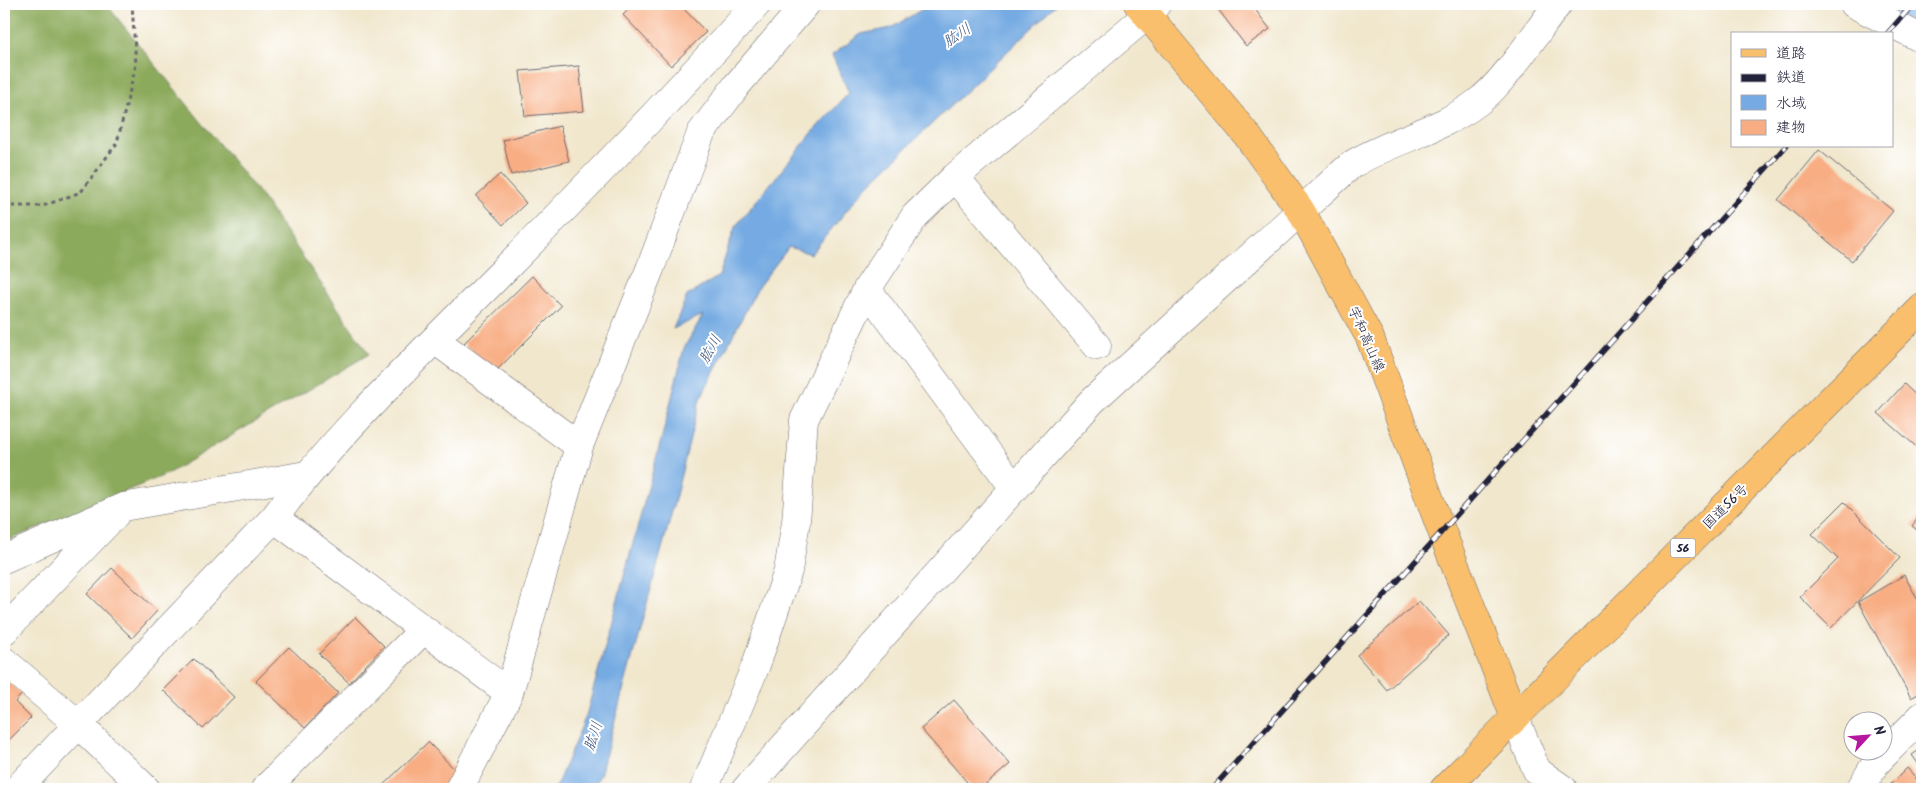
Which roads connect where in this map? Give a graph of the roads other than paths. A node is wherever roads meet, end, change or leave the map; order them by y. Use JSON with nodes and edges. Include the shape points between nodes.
{"nodes":[{"id":1,"x":758,"y":4,"type":"edge"},
{"id":2,"x":806,"y":4,"type":"edge"},
{"id":3,"x":1558,"y":4,"type":"edge"},
{"id":4,"x":1854,"y":4,"type":"edge"},
{"id":5,"x":1147,"y":8,"type":"edge"},
{"id":6,"x":1922,"y":39,"type":"edge"},
{"id":7,"x":955,"y":177,"type":"junction"},
{"id":8,"x":1301,"y":211,"type":"junction"},
{"id":9,"x":867,"y":289,"type":"junction"},
{"id":10,"x":1922,"y":308,"type":"edge"},
{"id":11,"x":435,"y":340,"type":"junction"},
{"id":12,"x":1097,"y":346,"type":"dead end"},
{"id":13,"x":579,"y":446,"type":"junction"},
{"id":14,"x":306,"y":475,"type":"junction"},
{"id":15,"x":1014,"y":488,"type":"junction"},
{"id":16,"x":123,"y":507,"type":"junction"},
{"id":17,"x":274,"y":518,"type":"junction"},
{"id":18,"x":4,"y":559,"type":"edge"},
{"id":19,"x":423,"y":630,"type":"junction"},
{"id":20,"x":4,"y":631,"type":"edge"},
{"id":21,"x":4,"y":661,"type":"edge"},
{"id":22,"x":509,"y":693,"type":"junction"},
{"id":23,"x":1922,"y":716,"type":"edge"},
{"id":24,"x":1515,"y":718,"type":"junction"},
{"id":25,"x":79,"y":725,"type":"junction"},
{"id":26,"x":18,"y":789,"type":"edge"},
{"id":27,"x":146,"y":789,"type":"edge"},
{"id":28,"x":265,"y":789,"type":"edge"},
{"id":29,"x":459,"y":789,"type":"edge"},
{"id":30,"x":704,"y":789,"type":"edge"},
{"id":31,"x":746,"y":789,"type":"edge"},
{"id":32,"x":1444,"y":789,"type":"edge"},
{"id":33,"x":1563,"y":789,"type":"edge"},
{"id":34,"x":1860,"y":789,"type":"edge"}],
"edges":[{"from":1,"to":11,"type":"street","via":[[613,161]]},
{"from":2,"to":13,"type":"street","via":[[737,85],[701,134]]},
{"from":3,"to":8,"type":"street","via":[[1480,102],[1449,121],[1373,152],[1351,165]]},
{"from":4,"to":6,"type":"street"},
{"from":5,"to":7,"type":"street"},
{"from":5,"to":8,"type":"main road","name":"宇和高山線","via":[[1246,134]]},
{"from":7,"to":9,"type":"street","via":[[915,216]]},
{"from":7,"to":12,"type":"street"},
{"from":8,"to":15,"type":"street","via":[[1092,401]]},
{"from":8,"to":24,"type":"main road","name":"宇和高山線","via":[[1370,338]]},
{"from":9,"to":15,"type":"street"},
{"from":9,"to":30,"type":"street","via":[[804,420],[796,522],[788,571],[756,665]]},
{"from":10,"to":24,"type":"main road","name":"国道56号","number":"56"},
{"from":11,"to":13,"type":"street"},
{"from":11,"to":14,"type":"street"},
{"from":13,"to":22,"type":"street"},
{"from":14,"to":16,"type":"street"},
{"from":14,"to":17,"type":"street"},
{"from":15,"to":31,"type":"street"},
{"from":16,"to":18,"type":"street"},
{"from":16,"to":20,"type":"street"},
{"from":17,"to":19,"type":"street"},
{"from":17,"to":25,"type":"street"},
{"from":19,"to":22,"type":"street"},
{"from":19,"to":28,"type":"street"},
{"from":21,"to":25,"type":"street"},
{"from":22,"to":29,"type":"street"},
{"from":23,"to":34,"type":"street","via":[[1876,763]]},
{"from":24,"to":32,"type":"main road","name":"国道56号","number":"56"},
{"from":24,"to":33,"type":"street","via":[[1537,771]]},
{"from":25,"to":26,"type":"street"},
{"from":25,"to":27,"type":"street"}]}
